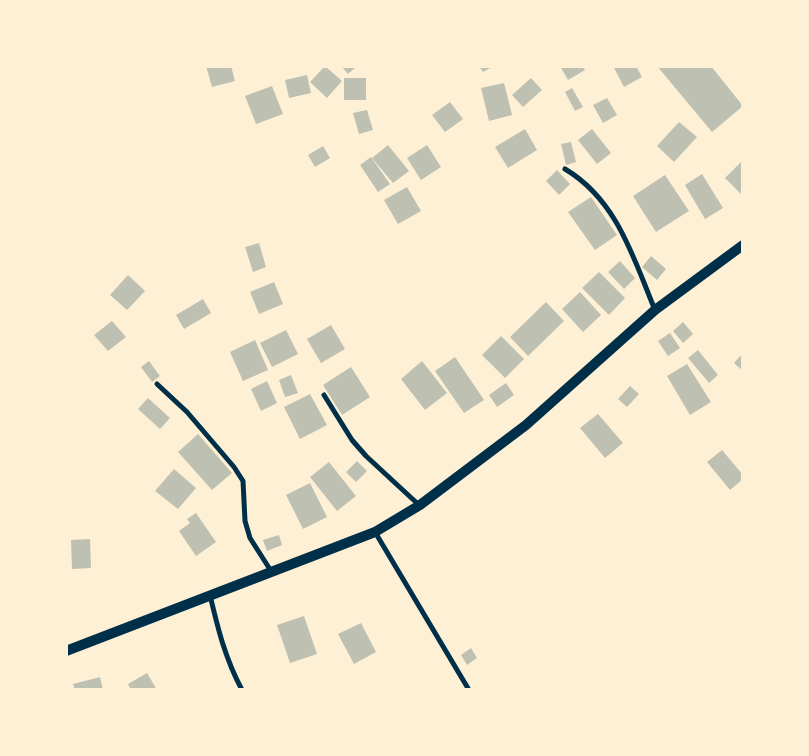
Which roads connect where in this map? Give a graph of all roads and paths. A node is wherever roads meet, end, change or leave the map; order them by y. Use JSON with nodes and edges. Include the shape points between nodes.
{"nodes":[{"id":1,"x":565,"y":169,"type":"dead end"},
{"id":2,"x":743,"y":245,"type":"edge"},
{"id":3,"x":655,"y":310,"type":"junction"},
{"id":4,"x":157,"y":384,"type":"dead end"},
{"id":5,"x":324,"y":394,"type":"dead end"},
{"id":6,"x":420,"y":505,"type":"junction"},
{"id":7,"x":375,"y":532,"type":"junction"},
{"id":8,"x":271,"y":571,"type":"junction"},
{"id":9,"x":210,"y":594,"type":"junction"},
{"id":10,"x":66,"y":651,"type":"edge"},
{"id":11,"x":242,"y":690,"type":"edge"},
{"id":12,"x":468,"y":690,"type":"edge"}],
"edges":[{"from":1,"to":3,"type":"street","via":[[581,178],[609,210]]},
{"from":2,"to":3,"type":"main road"},
{"from":3,"to":6,"type":"main road","via":[[526,425]]},
{"from":4,"to":8,"type":"street","via":[[193,418],[243,481],[245,521],[250,538]]},
{"from":5,"to":6,"type":"street","via":[[366,456]]},
{"from":6,"to":7,"type":"main road"},
{"from":7,"to":8,"type":"main road"},
{"from":7,"to":12,"type":"street"},
{"from":8,"to":9,"type":"main road"},
{"from":9,"to":10,"type":"main road"},
{"from":9,"to":11,"type":"street","via":[[227,658]]}]}
